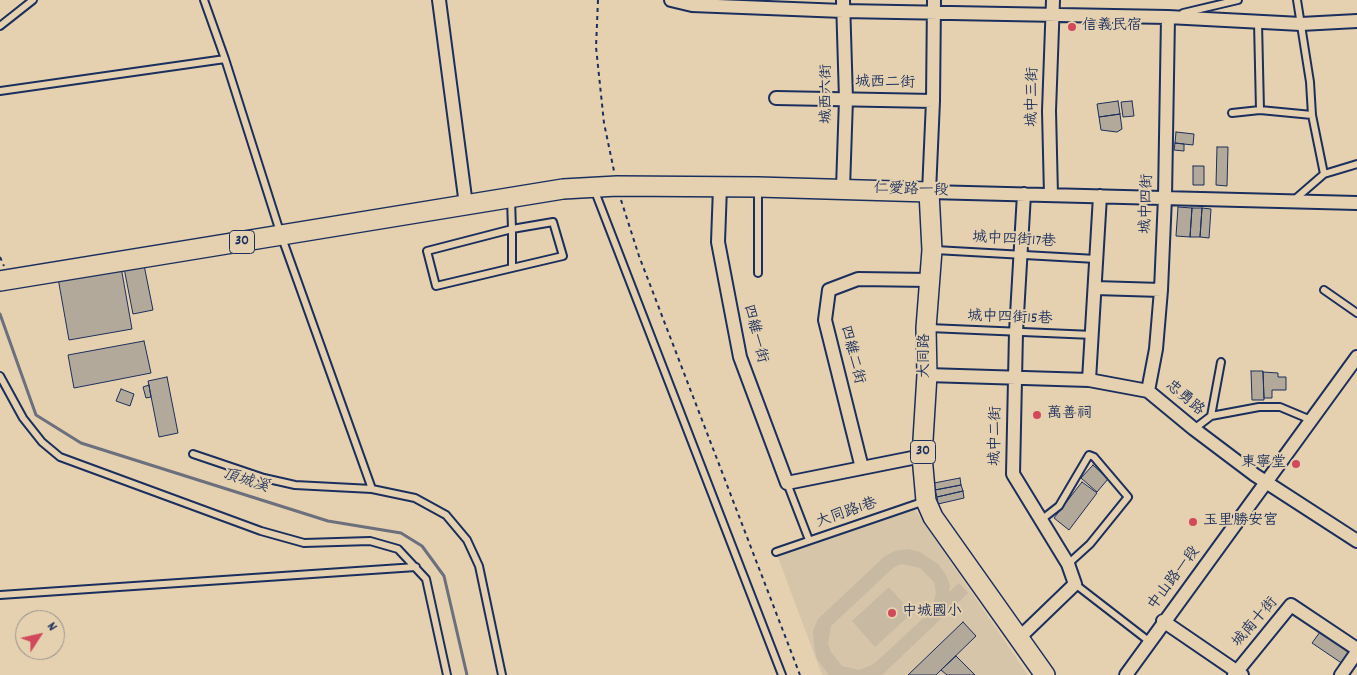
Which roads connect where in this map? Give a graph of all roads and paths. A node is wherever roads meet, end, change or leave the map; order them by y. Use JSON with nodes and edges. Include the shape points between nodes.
{"nodes":[{"id":1,"x":33,"y":0,"type":"edge"},
{"id":2,"x":204,"y":0,"type":"edge"},
{"id":3,"x":439,"y":0,"type":"edge"},
{"id":4,"x":598,"y":0,"type":"edge"},
{"id":5,"x":671,"y":0,"type":"edge"},
{"id":6,"x":1053,"y":0,"type":"edge"},
{"id":7,"x":1238,"y":0,"type":"edge"},
{"id":8,"x":1296,"y":0,"type":"edge"},
{"id":9,"x":843,"y":5,"type":"edge"},
{"id":10,"x":934,"y":6,"type":"edge"},
{"id":11,"x":1053,"y":14,"type":"junction"},
{"id":12,"x":1168,"y":17,"type":"junction"},
{"id":13,"x":1357,"y":21,"type":"edge"},
{"id":14,"x":1258,"y":22,"type":"junction"},
{"id":15,"x":1302,"y":24,"type":"junction"},
{"id":16,"x":0,"y":26,"type":"edge"},
{"id":17,"x":224,"y":59,"type":"junction"},
{"id":18,"x":0,"y":91,"type":"edge"},
{"id":19,"x":776,"y":98,"type":"dead end"},
{"id":20,"x":846,"y":99,"type":"junction"},
{"id":21,"x":933,"y":101,"type":"junction"},
{"id":22,"x":1260,"y":110,"type":"junction"},
{"id":23,"x":1232,"y":114,"type":"dead end"},
{"id":24,"x":1312,"y":115,"type":"junction"},
{"id":25,"x":1357,"y":164,"type":"edge"},
{"id":26,"x":1324,"y":174,"type":"junction"},
{"id":27,"x":617,"y":186,"type":"junction"},
{"id":28,"x":593,"y":187,"type":"junction"},
{"id":29,"x":720,"y":187,"type":"junction"},
{"id":30,"x":758,"y":187,"type":"junction"},
{"id":31,"x":842,"y":188,"type":"junction"},
{"id":32,"x":929,"y":192,"type":"junction"},
{"id":33,"x":1024,"y":194,"type":"junction"},
{"id":34,"x":1051,"y":195,"type":"junction"},
{"id":35,"x":1100,"y":196,"type":"junction"},
{"id":36,"x":1165,"y":197,"type":"junction"},
{"id":37,"x":511,"y":198,"type":"junction"},
{"id":38,"x":1293,"y":201,"type":"junction"},
{"id":39,"x":1357,"y":203,"type":"edge"},
{"id":40,"x":466,"y":205,"type":"junction"},
{"id":41,"x":512,"y":229,"type":"junction"},
{"id":42,"x":282,"y":235,"type":"junction"},
{"id":43,"x":932,"y":250,"type":"junction"},
{"id":44,"x":1020,"y":253,"type":"junction"},
{"id":45,"x":0,"y":257,"type":"edge"},
{"id":46,"x":1096,"y":259,"type":"junction"},
{"id":47,"x":512,"y":268,"type":"junction"},
{"id":48,"x":758,"y":273,"type":"dead end"},
{"id":49,"x":8,"y":276,"type":"edge"},
{"id":50,"x":930,"y":280,"type":"junction"},
{"id":51,"x":1095,"y":288,"type":"junction"},
{"id":52,"x":1161,"y":290,"type":"junction"},
{"id":53,"x":1324,"y":290,"type":"dead end"},
{"id":54,"x":1357,"y":313,"type":"edge"},
{"id":55,"x":926,"y":328,"type":"junction"},
{"id":56,"x":1016,"y":332,"type":"junction"},
{"id":57,"x":1093,"y":335,"type":"junction"},
{"id":58,"x":1357,"y":358,"type":"edge"},
{"id":59,"x":1221,"y":362,"type":"dead end"},
{"id":60,"x":927,"y":375,"type":"junction"},
{"id":61,"x":0,"y":376,"type":"edge"},
{"id":62,"x":1015,"y":378,"type":"junction"},
{"id":63,"x":1089,"y":380,"type":"junction"},
{"id":64,"x":1148,"y":391,"type":"junction"},
{"id":65,"x":1211,"y":416,"type":"junction"},
{"id":66,"x":1311,"y":420,"type":"junction"},
{"id":67,"x":1194,"y":429,"type":"junction"},
{"id":68,"x":193,"y":454,"type":"dead end"},
{"id":69,"x":922,"y":456,"type":"junction"},
{"id":70,"x":862,"y":468,"type":"junction"},
{"id":71,"x":1266,"y":482,"type":"junction"},
{"id":72,"x":788,"y":483,"type":"junction"},
{"id":73,"x":372,"y":489,"type":"junction"},
{"id":74,"x":926,"y":501,"type":"junction"},
{"id":75,"x":1040,"y":520,"type":"junction"},
{"id":76,"x":1355,"y":535,"type":"edge"},
{"id":77,"x":809,"y":540,"type":"junction"},
{"id":78,"x":776,"y":552,"type":"dead end"},
{"id":79,"x":1068,"y":564,"type":"junction"},
{"id":80,"x":416,"y":567,"type":"junction"},
{"id":81,"x":1075,"y":584,"type":"junction"},
{"id":82,"x":0,"y":594,"type":"edge"},
{"id":83,"x":1163,"y":622,"type":"junction"},
{"id":84,"x":1018,"y":639,"type":"junction"},
{"id":85,"x":1150,"y":642,"type":"junction"},
{"id":86,"x":1357,"y":650,"type":"edge"},
{"id":87,"x":1237,"y":674,"type":"edge"},
{"id":88,"x":447,"y":675,"type":"edge"},
{"id":89,"x":502,"y":675,"type":"edge"},
{"id":90,"x":782,"y":675,"type":"edge"},
{"id":91,"x":800,"y":675,"type":"edge"},
{"id":92,"x":1045,"y":675,"type":"edge"},
{"id":93,"x":1126,"y":675,"type":"edge"},
{"id":94,"x":1341,"y":675,"type":"edge"}],
"edges":[{"from":1,"to":16,"type":"lane"},
{"from":2,"to":17,"type":"lane"},
{"from":3,"to":40,"type":"street"},
{"from":4,"to":27,"type":"path","via":[[596,47],[604,122]]},
{"from":5,"to":9,"type":"street","via":[[692,5]]},
{"from":6,"to":11,"type":"street","name":"城中三街"},
{"from":7,"to":12,"type":"lane"},
{"from":8,"to":15,"type":"lane"},
{"from":9,"to":10,"type":"street"},
{"from":9,"to":20,"type":"street","name":"城西六街"},
{"from":10,"to":11,"type":"street"},
{"from":10,"to":21,"type":"street","name":"大同路"},
{"from":11,"to":12,"type":"street"},
{"from":11,"to":34,"type":"street","name":"城中三街","via":[[1049,111]]},
{"from":12,"to":14,"type":"street"},
{"from":12,"to":36,"type":"street","name":"城中四街"},
{"from":13,"to":15,"type":"street"},
{"from":14,"to":15,"type":"street"},
{"from":14,"to":22,"type":"lane"},
{"from":15,"to":24,"type":"lane"},
{"from":17,"to":18,"type":"lane"},
{"from":17,"to":42,"type":"lane"},
{"from":19,"to":20,"type":"street","name":"城西二街"},
{"from":20,"to":21,"type":"street","name":"城西二街"},
{"from":20,"to":31,"type":"street","name":"城西六街"},
{"from":21,"to":32,"type":"street","name":"大同路"},
{"from":22,"to":23,"type":"lane"},
{"from":22,"to":24,"type":"lane"},
{"from":24,"to":26,"type":"lane"},
{"from":25,"to":26,"type":"lane"},
{"from":26,"to":38,"type":"lane"},
{"from":27,"to":28,"type":"main road","name":"仁愛路一段","number":"30"},
{"from":27,"to":29,"type":"main road","name":"仁愛路一段","number":"30"},
{"from":27,"to":91,"type":"path","via":[[639,256]]},
{"from":28,"to":37,"type":"main road","name":"仁愛路一段","number":"30"},
{"from":28,"to":90,"type":"lane"},
{"from":29,"to":30,"type":"main road","name":"仁愛路一段","number":"30"},
{"from":29,"to":72,"type":"street","name":"四維一街","via":[[718,242],[740,357]]},
{"from":30,"to":31,"type":"main road","name":"仁愛路一段","number":"30"},
{"from":30,"to":48,"type":"lane"},
{"from":31,"to":32,"type":"main road","name":"仁愛路一段","number":"30"},
{"from":32,"to":33,"type":"street","name":"仁愛路一段"},
{"from":32,"to":43,"type":"main road","name":"大同路","number":"30"},
{"from":33,"to":34,"type":"street","name":"仁愛路一段"},
{"from":33,"to":44,"type":"street","name":"城中二街"},
{"from":34,"to":35,"type":"street","name":"仁愛路一段"},
{"from":35,"to":36,"type":"street","name":"仁愛路一段"},
{"from":35,"to":46,"type":"street"},
{"from":36,"to":38,"type":"street","name":"仁愛路一段"},
{"from":36,"to":52,"type":"street","name":"城中四街"},
{"from":37,"to":40,"type":"main road","name":"仁愛路一段","number":"30"},
{"from":37,"to":41,"type":"lane"},
{"from":38,"to":39,"type":"street","name":"仁愛路一段"},
{"from":40,"to":42,"type":"main road","number":"30"},
{"from":41,"to":47,"type":"lane"},
{"from":41,"to":47,"type":"lane","via":[[553,222],[562,256]]},
{"from":41,"to":47,"type":"lane","via":[[427,251],[436,286]]},
{"from":42,"to":49,"type":"main road","number":"30"},
{"from":42,"to":73,"type":"lane"},
{"from":43,"to":44,"type":"lane","name":"城中四街17巷"},
{"from":43,"to":50,"type":"main road","name":"大同路","number":"30"},
{"from":44,"to":46,"type":"lane","name":"城中四街17巷"},
{"from":44,"to":56,"type":"street","name":"城中二街"},
{"from":45,"to":49,"type":"path"},
{"from":46,"to":51,"type":"street"},
{"from":50,"to":55,"type":"main road","name":"大同路","number":"30"},
{"from":50,"to":70,"type":"street","name":"四維二街","via":[[858,280],[829,290],[825,320]]},
{"from":51,"to":52,"type":"street"},
{"from":51,"to":57,"type":"street"},
{"from":52,"to":64,"type":"street","name":"城中四街","via":[[1156,349]]},
{"from":53,"to":54,"type":"lane"},
{"from":55,"to":56,"type":"lane","name":"城中四街15巷"},
{"from":55,"to":60,"type":"main road","name":"大同路","number":"30"},
{"from":56,"to":57,"type":"lane","name":"城中四街15巷"},
{"from":56,"to":62,"type":"street","name":"城中二街"},
{"from":57,"to":63,"type":"street"},
{"from":58,"to":66,"type":"street","name":"中山路一段"},
{"from":59,"to":65,"type":"lane"},
{"from":60,"to":62,"type":"street","name":"忠勇路"},
{"from":60,"to":69,"type":"main road","name":"大同路","number":"30"},
{"from":61,"to":80,"type":"lane","via":[[23,418],[42,442],[60,456],[261,531],[304,543],[370,541],[398,549]]},
{"from":62,"to":63,"type":"street","name":"忠勇路"},
{"from":62,"to":75,"type":"street","name":"城中二街","via":[[1013,474]]},
{"from":63,"to":64,"type":"street","name":"忠勇路"},
{"from":64,"to":67,"type":"street","name":"忠勇路"},
{"from":65,"to":66,"type":"lane","via":[[1280,407]]},
{"from":65,"to":67,"type":"lane"},
{"from":66,"to":71,"type":"street","name":"中山路一段"},
{"from":67,"to":71,"type":"street","name":"忠勇路"},
{"from":68,"to":73,"type":"lane","via":[[295,485]]},
{"from":69,"to":70,"type":"street"},
{"from":69,"to":74,"type":"main road","name":"大同路","number":"30"},
{"from":70,"to":72,"type":"street"},
{"from":71,"to":76,"type":"street","name":"忠勇路"},
{"from":71,"to":83,"type":"street","name":"中山路一段"},
{"from":72,"to":77,"type":"lane","name":"四維一街"},
{"from":73,"to":89,"type":"lane","via":[[415,498],[446,515],[467,540],[479,566]]},
{"from":74,"to":77,"type":"lane","name":"大同路1巷"},
{"from":74,"to":84,"type":"main road","name":"大同路","number":"30","via":[[933,518]]},
{"from":75,"to":79,"type":"street","name":"城中二街"},
{"from":75,"to":79,"type":"lane","via":[[1060,506],[1089,455],[1128,497],[1090,544]]},
{"from":77,"to":78,"type":"lane","name":"大同路1巷"},
{"from":79,"to":81,"type":"street","name":"城中二街"},
{"from":80,"to":82,"type":"lane"},
{"from":80,"to":88,"type":"lane","via":[[426,579]]},
{"from":81,"to":84,"type":"street"},
{"from":81,"to":85,"type":"lane"},
{"from":83,"to":85,"type":"street","name":"中山路一段"},
{"from":83,"to":87,"type":"street"},
{"from":84,"to":92,"type":"main road","name":"大同路","number":"30"},
{"from":85,"to":93,"type":"street","name":"中山路一段"},
{"from":86,"to":87,"type":"street","name":"城南十街","via":[[1291,605]]},
{"from":86,"to":94,"type":"street"}]}
